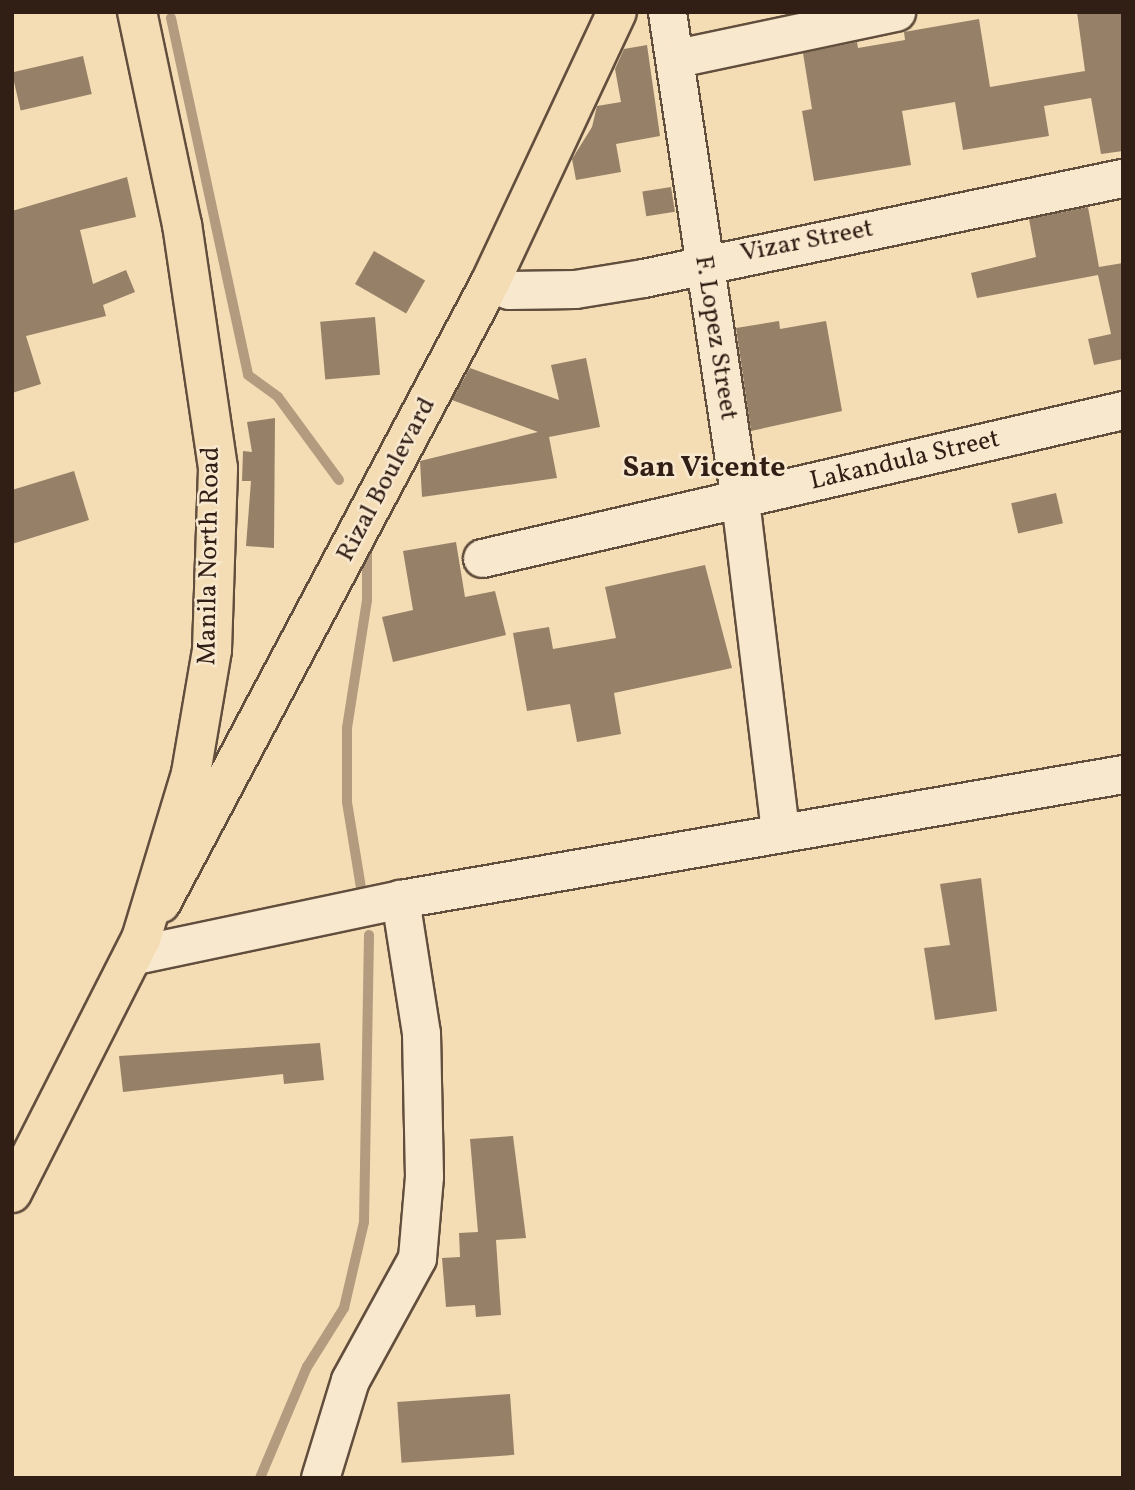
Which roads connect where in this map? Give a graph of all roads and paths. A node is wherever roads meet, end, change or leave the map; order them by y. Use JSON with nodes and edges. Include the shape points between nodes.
{"nodes":[{"id":1,"x":137,"y":12,"type":"edge"},
{"id":2,"x":617,"y":12,"type":"edge"},
{"id":3,"x":667,"y":12,"type":"edge"},
{"id":4,"x":896,"y":12,"type":"edge"},
{"id":5,"x":677,"y":58,"type":"junction"},
{"id":6,"x":1123,"y":178,"type":"edge"},
{"id":7,"x":704,"y":262,"type":"junction"},
{"id":8,"x":490,"y":283,"type":"junction"},
{"id":9,"x":1123,"y":410,"type":"edge"},
{"id":10,"x":740,"y":500,"type":"junction"},
{"id":11,"x":482,"y":558,"type":"dead end"},
{"id":12,"x":1123,"y":774,"type":"edge"},
{"id":13,"x":779,"y":831,"type":"junction"},
{"id":14,"x":400,"y":899,"type":"junction"},
{"id":15,"x":138,"y":947,"type":"junction"},
{"id":16,"x":12,"y":1193,"type":"edge"},
{"id":17,"x":320,"y":1478,"type":"edge"}],
"edges":[{"from":1,"to":15,"type":"main road","name":"Manila North Road","via":[[181,225],[218,468],[212,650],[191,773]]},
{"from":2,"to":8,"type":"main road","name":"Rizal Boulevard"},
{"from":3,"to":5,"type":"street","name":"F. Lopez Street"},
{"from":4,"to":5,"type":"street"},
{"from":5,"to":7,"type":"street","name":"F. Lopez Street"},
{"from":6,"to":7,"type":"street","name":"Vizar Street"},
{"from":7,"to":8,"type":"street","name":"Vizar Street","via":[[575,289],[509,290]]},
{"from":7,"to":10,"type":"street","name":"F. Lopez Street"},
{"from":8,"to":15,"type":"main road","name":"Rizal Boulevard"},
{"from":9,"to":10,"type":"street","name":"Lakandula Street"},
{"from":10,"to":11,"type":"street","name":"Lakandula Street"},
{"from":10,"to":13,"type":"street","name":"F. Lopez Street"},
{"from":12,"to":13,"type":"street"},
{"from":13,"to":14,"type":"street"},
{"from":14,"to":15,"type":"street"},
{"from":14,"to":17,"type":"street","via":[[421,1033],[424,1176],[418,1258],[349,1380]]},
{"from":15,"to":16,"type":"main road","name":"Manila North Road"}]}
